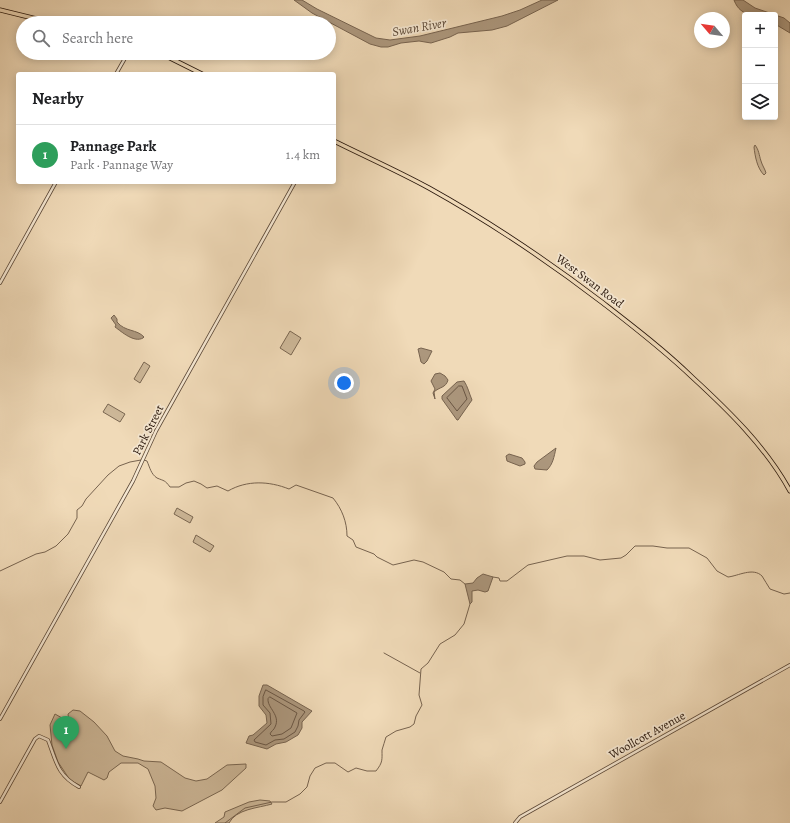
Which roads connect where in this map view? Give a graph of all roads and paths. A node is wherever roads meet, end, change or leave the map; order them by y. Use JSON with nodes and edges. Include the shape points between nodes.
{"nodes":[{"id":1,"x":0,"y":10,"type":"edge"},
{"id":2,"x":24,"y":16,"type":"edge"},
{"id":3,"x":124,"y":60,"type":"edge"},
{"id":4,"x":174,"y":60,"type":"edge"},
{"id":5,"x":117,"y":72,"type":"edge"},
{"id":6,"x":198,"y":72,"type":"edge"},
{"id":7,"x":336,"y":142,"type":"edge"},
{"id":8,"x":55,"y":184,"type":"edge"},
{"id":9,"x":295,"y":184,"type":"edge"},
{"id":10,"x":0,"y":283,"type":"edge"},
{"id":11,"x":790,"y":491,"type":"edge"},
{"id":12,"x":790,"y":666,"type":"edge"},
{"id":13,"x":0,"y":719,"type":"edge"},
{"id":14,"x":79,"y":787,"type":"dead end"},
{"id":15,"x":0,"y":802,"type":"edge"},
{"id":16,"x":515,"y":823,"type":"edge"}],
"edges":[{"from":1,"to":2,"type":"main road"},
{"from":3,"to":5,"type":"street"},
{"from":4,"to":6,"type":"main road"},
{"from":7,"to":11,"type":"main road","name":"West Swan Road","via":[[429,188],[506,233],[565,274],[652,341],[707,391],[763,450]]},
{"from":8,"to":10,"type":"street"},
{"from":9,"to":13,"type":"street","name":"Park Street","via":[[156,431],[133,481]]},
{"from":12,"to":16,"type":"street","name":"Woollcott Avenue","via":[[520,817]]},
{"from":14,"to":15,"type":"street","via":[[66,779],[56,764],[48,740],[39,736],[35,738]]}]}
